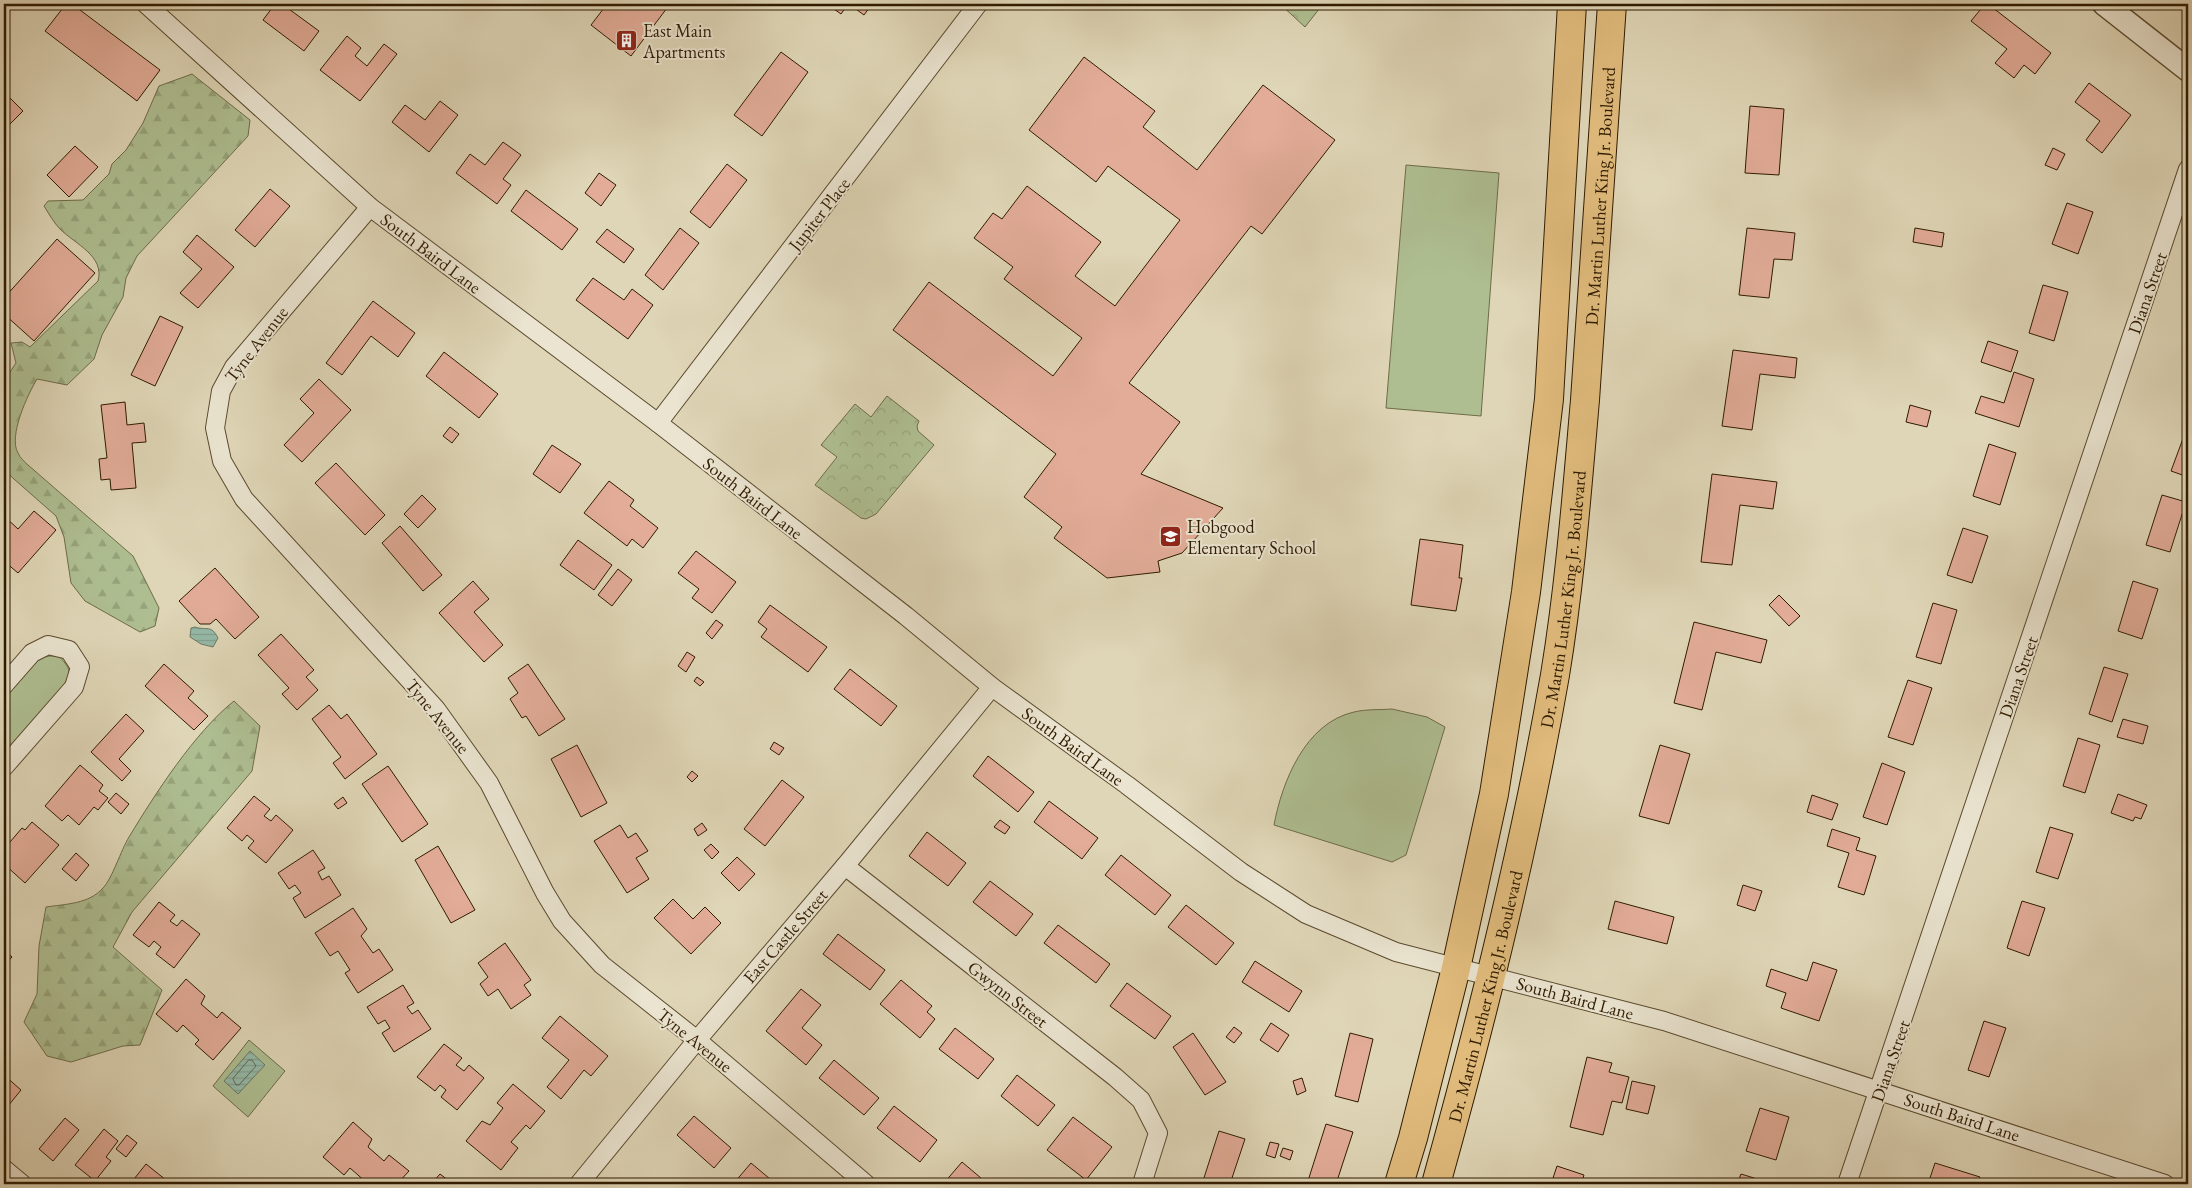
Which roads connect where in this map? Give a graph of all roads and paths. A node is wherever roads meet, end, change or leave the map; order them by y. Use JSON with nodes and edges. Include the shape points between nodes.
{"nodes":[{"id":1,"x":146,"y":4,"type":"edge"},
{"id":2,"x":978,"y":4,"type":"edge"},
{"id":3,"x":1572,"y":4,"type":"edge"},
{"id":4,"x":1612,"y":4,"type":"edge"},
{"id":5,"x":2104,"y":4,"type":"edge"},
{"id":6,"x":2188,"y":70,"type":"edge"},
{"id":7,"x":2188,"y":169,"type":"edge"},
{"id":8,"x":370,"y":207,"type":"junction"},
{"id":9,"x":658,"y":423,"type":"junction"},
{"id":10,"x":4,"y":685,"type":"edge"},
{"id":11,"x":992,"y":687,"type":"junction"},
{"id":12,"x":4,"y":767,"type":"edge"},
{"id":13,"x":845,"y":866,"type":"junction"},
{"id":14,"x":1456,"y":968,"type":"junction"},
{"id":15,"x":1492,"y":976,"type":"junction"},
{"id":16,"x":697,"y":1040,"type":"junction"},
{"id":17,"x":1880,"y":1090,"type":"junction"},
{"id":18,"x":4,"y":1169,"type":"edge"},
{"id":19,"x":22,"y":1184,"type":"edge"},
{"id":20,"x":579,"y":1184,"type":"edge"},
{"id":21,"x":866,"y":1184,"type":"edge"},
{"id":22,"x":1142,"y":1184,"type":"edge"},
{"id":23,"x":1398,"y":1184,"type":"edge"},
{"id":24,"x":1436,"y":1184,"type":"edge"},
{"id":25,"x":1847,"y":1184,"type":"edge"},
{"id":26,"x":2165,"y":1184,"type":"edge"}],
"edges":[{"from":1,"to":8,"type":"street","name":"South Baird Lane"},
{"from":2,"to":9,"type":"street","name":"Jupiter Place"},
{"from":3,"to":14,"type":"main road","name":"Dr. Martin Luther King Jr. Boulevard","via":[[1549,399],[1526,592],[1494,794]]},
{"from":4,"to":15,"type":"main road","name":"Dr. Martin Luther King Jr. Boulevard","via":[[1594,295],[1577,498],[1555,672]]},
{"from":5,"to":6,"type":"street"},
{"from":7,"to":17,"type":"street","name":"Diana Street"},
{"from":8,"to":9,"type":"street","name":"South Baird Lane"},
{"from":8,"to":16,"type":"street","name":"Tyne Avenue","via":[[234,367],[221,390],[215,428],[222,461],[244,499],[436,709],[489,783],[562,922],[602,964]]},
{"from":9,"to":11,"type":"street","name":"South Baird Lane"},
{"from":10,"to":12,"type":"street","via":[[32,653],[48,645],[69,650],[80,668],[74,687]]},
{"from":11,"to":13,"type":"street","name":"East Castle Street"},
{"from":11,"to":14,"type":"street","name":"South Baird Lane","via":[[1241,872],[1306,914],[1396,952]]},
{"from":13,"to":16,"type":"street","name":"East Castle Street"},
{"from":13,"to":22,"type":"street","name":"Gwynn Street","via":[[1141,1100],[1158,1133]]},
{"from":14,"to":15,"type":"street","name":"South Baird Lane"},
{"from":14,"to":23,"type":"main road","name":"Dr. Martin Luther King Jr. Boulevard","via":[[1413,1138]]},
{"from":15,"to":17,"type":"street","name":"South Baird Lane","via":[[1664,1021]]},
{"from":15,"to":24,"type":"main road","name":"Dr. Martin Luther King Jr. Boulevard"},
{"from":16,"to":20,"type":"street","name":"East Castle Street"},
{"from":16,"to":21,"type":"street","name":"Tyne Avenue"},
{"from":17,"to":25,"type":"street","name":"Diana Street"},
{"from":17,"to":26,"type":"street","name":"South Baird Lane"},
{"from":18,"to":19,"type":"street"}]}
